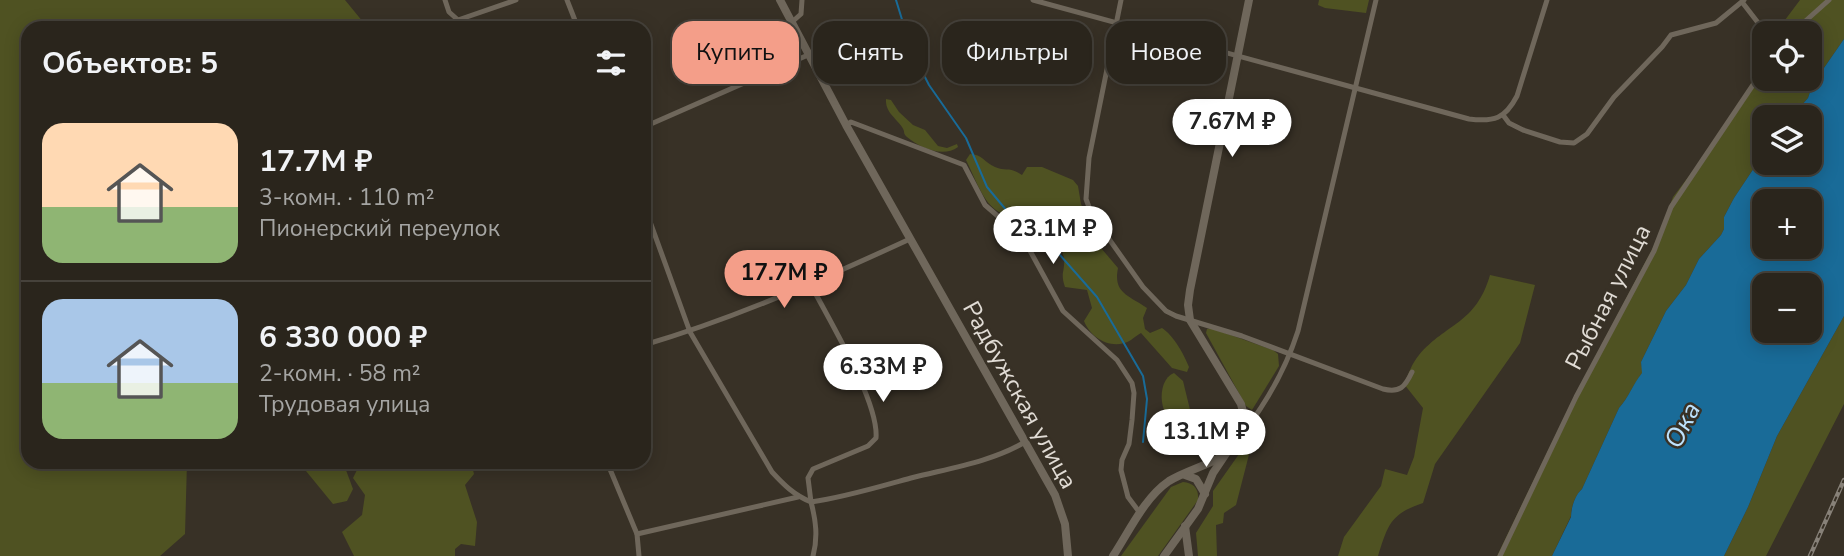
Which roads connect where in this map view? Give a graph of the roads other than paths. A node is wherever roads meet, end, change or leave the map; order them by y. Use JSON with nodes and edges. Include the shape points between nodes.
{"nodes":[{"id":1,"x":445,"y":0,"type":"edge"},
{"id":2,"x":516,"y":0,"type":"edge"},
{"id":3,"x":567,"y":0,"type":"edge"},
{"id":4,"x":780,"y":0,"type":"edge"},
{"id":5,"x":802,"y":0,"type":"edge"},
{"id":6,"x":1033,"y":0,"type":"edge"},
{"id":7,"x":1121,"y":0,"type":"edge"},
{"id":8,"x":1250,"y":0,"type":"edge"},
{"id":9,"x":1376,"y":0,"type":"edge"},
{"id":10,"x":1547,"y":0,"type":"edge"},
{"id":11,"x":1829,"y":0,"type":"edge"},
{"id":12,"x":1743,"y":1,"type":"edge"},
{"id":13,"x":458,"y":20,"type":"joint"},
{"id":14,"x":575,"y":21,"type":"edge"},
{"id":15,"x":791,"y":21,"type":"edge"},
{"id":16,"x":793,"y":21,"type":"edge"},
{"id":17,"x":1113,"y":21,"type":"edge"},
{"id":18,"x":1117,"y":21,"type":"edge"},
{"id":19,"x":1757,"y":21,"type":"edge"},
{"id":20,"x":1805,"y":21,"type":"edge"},
{"id":21,"x":799,"y":36,"type":"edge"},
{"id":22,"x":1226,"y":54,"type":"edge"},
{"id":23,"x":808,"y":55,"type":"junction"},
{"id":24,"x":1239,"y":57,"type":"junction"},
{"id":25,"x":1106,"y":64,"type":"edge"},
{"id":26,"x":1752,"y":87,"type":"edge"},
{"id":27,"x":1356,"y":88,"type":"junction"},
{"id":28,"x":1503,"y":115,"type":"junction"},
{"id":29,"x":651,"y":124,"type":"edge"},
{"id":30,"x":846,"y":125,"type":"junction"},
{"id":31,"x":651,"y":224,"type":"edge"},
{"id":32,"x":911,"y":239,"type":"junction"},
{"id":33,"x":811,"y":285,"type":"junction"},
{"id":34,"x":1190,"y":320,"type":"junction"},
{"id":35,"x":690,"y":332,"type":"junction"},
{"id":36,"x":651,"y":343,"type":"edge"},
{"id":37,"x":1290,"y":354,"type":"junction"},
{"id":38,"x":1412,"y":372,"type":"dead end"},
{"id":39,"x":1244,"y":431,"type":"junction"},
{"id":40,"x":1025,"y":442,"type":"junction"},
{"id":41,"x":1226,"y":455,"type":"junction"},
{"id":42,"x":610,"y":469,"type":"edge"},
{"id":43,"x":1185,"y":475,"type":"junction"},
{"id":44,"x":1205,"y":494,"type":"junction"},
{"id":45,"x":798,"y":497,"type":"junction"},
{"id":46,"x":811,"y":502,"type":"junction"},
{"id":47,"x":1140,"y":513,"type":"junction"},
{"id":48,"x":1185,"y":526,"type":"junction"},
{"id":49,"x":637,"y":534,"type":"junction"},
{"id":50,"x":1166,"y":554,"type":"edge"},
{"id":51,"x":639,"y":556,"type":"edge"},
{"id":52,"x":813,"y":556,"type":"edge"},
{"id":53,"x":1068,"y":556,"type":"edge"},
{"id":54,"x":1114,"y":556,"type":"edge"},
{"id":55,"x":1189,"y":556,"type":"edge"},
{"id":56,"x":1500,"y":556,"type":"edge"}],
"edges":[{"from":1,"to":13,"type":"street"},
{"from":2,"to":13,"type":"street"},
{"from":3,"to":14,"type":"street"},
{"from":4,"to":15,"type":"main road","name":"Радбужская улица"},
{"from":5,"to":16,"type":"street","via":[[801,14]]},
{"from":6,"to":17,"type":"street"},
{"from":7,"to":18,"type":"street"},
{"from":8,"to":24,"type":"main road"},
{"from":9,"to":27,"type":"street"},
{"from":10,"to":28,"type":"street","via":[[1517,96]]},
{"from":11,"to":20,"type":"street"},
{"from":12,"to":19,"type":"street"},
{"from":12,"to":28,"type":"street","via":[[1717,23],[1671,35],[1587,134],[1574,143],[1522,130]]},
{"from":21,"to":23,"type":"main road","name":"Радбужская улица"},
{"from":22,"to":24,"type":"street"},
{"from":23,"to":29,"type":"street"},
{"from":23,"to":30,"type":"main road","name":"Радбужская улица"},
{"from":24,"to":27,"type":"street"},
{"from":24,"to":34,"type":"main road","via":[[1190,290]]},
{"from":25,"to":34,"type":"street","via":[[1089,158],[1087,206],[1154,300],[1166,311]]},
{"from":26,"to":56,"type":"street","name":"Рыбная улица","via":[[1671,207],[1654,251],[1576,397]]},
{"from":27,"to":28,"type":"street","via":[[1469,120]]},
{"from":27,"to":37,"type":"street"},
{"from":30,"to":32,"type":"main road","name":"Радбужская улица"},
{"from":30,"to":47,"type":"street","via":[[851,122],[964,165],[985,205],[1023,238],[1063,311],[1126,371],[1134,407],[1121,470],[1128,497]]},
{"from":31,"to":35,"type":"street"},
{"from":32,"to":33,"type":"street"},
{"from":32,"to":40,"type":"main road","name":"Радбужская улица"},
{"from":33,"to":35,"type":"street"},
{"from":33,"to":46,"type":"street","via":[[877,424],[876,438],[868,446],[813,469],[808,478]]},
{"from":34,"to":37,"type":"street"},
{"from":34,"to":39,"type":"main road","via":[[1241,404]]},
{"from":35,"to":36,"type":"street"},
{"from":35,"to":45,"type":"street","via":[[772,472]]},
{"from":37,"to":38,"type":"street","via":[[1393,391],[1401,389]]},
{"from":37,"to":39,"type":"street"},
{"from":39,"to":41,"type":"main road"},
{"from":40,"to":46,"type":"street","via":[[982,460]]},
{"from":40,"to":53,"type":"main road","name":"Радбужская улица","via":[[1061,509]]},
{"from":41,"to":43,"type":"main road"},
{"from":41,"to":44,"type":"main road"},
{"from":42,"to":49,"type":"street"},
{"from":43,"to":44,"type":"main road","via":[[1196,479]]},
{"from":43,"to":47,"type":"main road","via":[[1159,489]]},
{"from":44,"to":48,"type":"main road"},
{"from":45,"to":46,"type":"street"},
{"from":45,"to":49,"type":"street"},
{"from":46,"to":52,"type":"street","via":[[817,541]]},
{"from":47,"to":54,"type":"main road"},
{"from":48,"to":50,"type":"main road"},
{"from":48,"to":55,"type":"main road"},
{"from":49,"to":51,"type":"street"}]}
